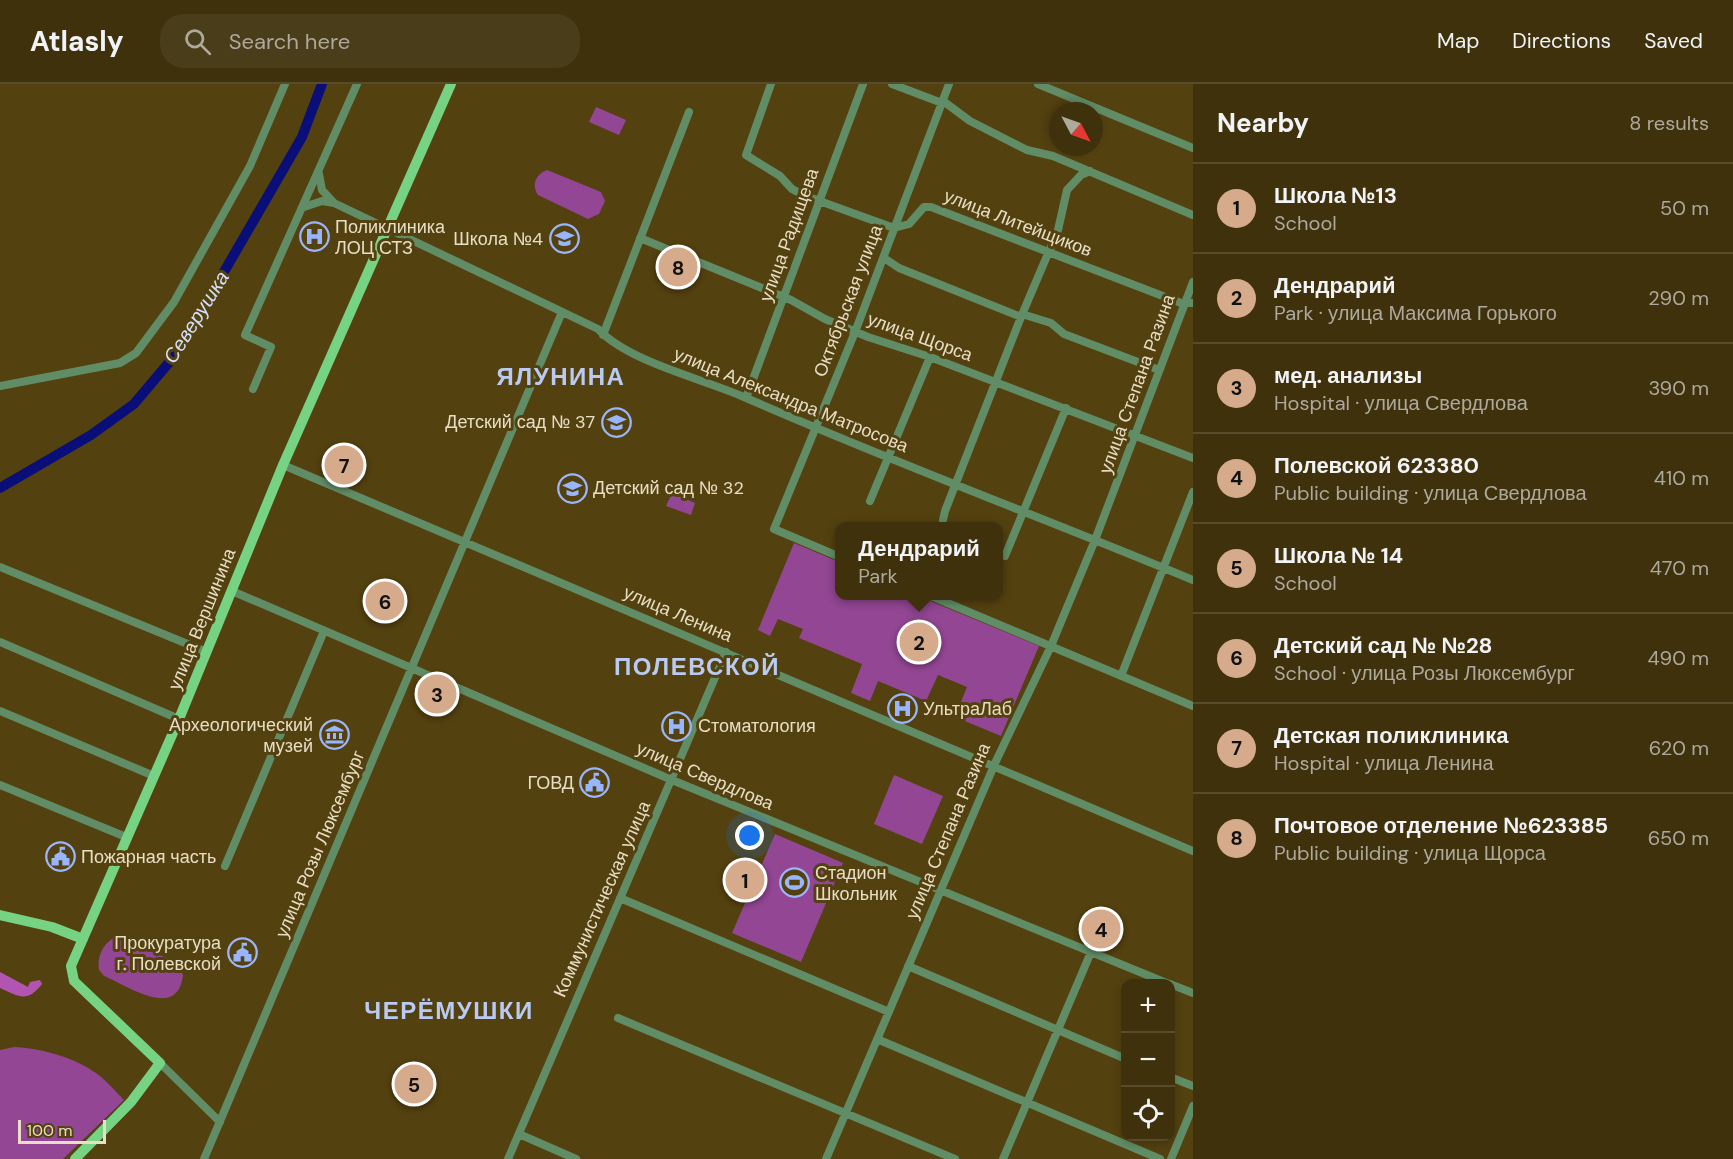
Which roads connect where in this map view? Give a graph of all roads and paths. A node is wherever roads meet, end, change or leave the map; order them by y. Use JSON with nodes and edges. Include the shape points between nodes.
{"nodes":[{"id":1,"x":285,"y":84,"type":"edge"},
{"id":2,"x":357,"y":84,"type":"edge"},
{"id":3,"x":451,"y":84,"type":"edge"},
{"id":4,"x":771,"y":84,"type":"edge"},
{"id":5,"x":863,"y":84,"type":"edge"},
{"id":6,"x":892,"y":84,"type":"edge"},
{"id":7,"x":949,"y":84,"type":"edge"},
{"id":8,"x":1038,"y":84,"type":"edge"},
{"id":9,"x":943,"y":102,"type":"junction"},
{"id":10,"x":689,"y":111,"type":"dead end"},
{"id":11,"x":1193,"y":148,"type":"edge"},
{"id":12,"x":1090,"y":171,"type":"junction"},
{"id":13,"x":319,"y":174,"type":"junction"},
{"id":14,"x":819,"y":202,"type":"junction"},
{"id":15,"x":334,"y":203,"type":"junction"},
{"id":16,"x":304,"y":207,"type":"junction"},
{"id":17,"x":1193,"y":215,"type":"edge"},
{"id":18,"x":894,"y":228,"type":"junction"},
{"id":19,"x":387,"y":229,"type":"junction"},
{"id":20,"x":640,"y":238,"type":"junction"},
{"id":21,"x":1048,"y":252,"type":"junction"},
{"id":22,"x":884,"y":258,"type":"junction"},
{"id":23,"x":1193,"y":282,"type":"edge"},
{"id":24,"x":783,"y":298,"type":"junction"},
{"id":25,"x":1189,"y":302,"type":"edge"},
{"id":26,"x":562,"y":312,"type":"junction"},
{"id":27,"x":1021,"y":316,"type":"junction"},
{"id":28,"x":855,"y":332,"type":"junction"},
{"id":29,"x":603,"y":335,"type":"junction"},
{"id":30,"x":930,"y":357,"type":"junction"},
{"id":31,"x":1159,"y":370,"type":"junction"},
{"id":32,"x":995,"y":382,"type":"junction"},
{"id":33,"x":0,"y":386,"type":"edge"},
{"id":34,"x":253,"y":389,"type":"dead end"},
{"id":35,"x":746,"y":398,"type":"junction"},
{"id":36,"x":1066,"y":408,"type":"junction"},
{"id":37,"x":816,"y":430,"type":"junction"},
{"id":38,"x":1134,"y":437,"type":"junction"},
{"id":39,"x":1193,"y":458,"type":"edge"},
{"id":40,"x":889,"y":459,"type":"junction"},
{"id":41,"x":283,"y":465,"type":"junction"},
{"id":42,"x":955,"y":486,"type":"junction"},
{"id":43,"x":1193,"y":492,"type":"edge"},
{"id":44,"x":870,"y":501,"type":"dead end"},
{"id":45,"x":1023,"y":513,"type":"junction"},
{"id":46,"x":943,"y":520,"type":"dead end"},
{"id":47,"x":1095,"y":540,"type":"junction"},
{"id":48,"x":466,"y":542,"type":"junction"},
{"id":49,"x":835,"y":555,"type":"edge"},
{"id":50,"x":1005,"y":556,"type":"dead end"},
{"id":51,"x":0,"y":567,"type":"edge"},
{"id":52,"x":1163,"y":568,"type":"junction"},
{"id":53,"x":1193,"y":580,"type":"edge"},
{"id":54,"x":232,"y":591,"type":"junction"},
{"id":55,"x":941,"y":600,"type":"edge"},
{"id":56,"x":324,"y":631,"type":"junction"},
{"id":57,"x":0,"y":642,"type":"edge"},
{"id":58,"x":1051,"y":646,"type":"junction"},
{"id":59,"x":207,"y":652,"type":"junction"},
{"id":60,"x":726,"y":652,"type":"junction"},
{"id":61,"x":412,"y":669,"type":"junction"},
{"id":62,"x":1121,"y":676,"type":"junction"},
{"id":63,"x":1193,"y":706,"type":"edge"},
{"id":64,"x":0,"y":711,"type":"edge"},
{"id":65,"x":179,"y":719,"type":"junction"},
{"id":66,"x":993,"y":767,"type":"junction"},
{"id":67,"x":154,"y":776,"type":"junction"},
{"id":68,"x":672,"y":780,"type":"junction"},
{"id":69,"x":0,"y":785,"type":"edge"},
{"id":70,"x":126,"y":837,"type":"junction"},
{"id":71,"x":1193,"y":851,"type":"edge"},
{"id":72,"x":225,"y":866,"type":"dead end"},
{"id":73,"x":941,"y":890,"type":"junction"},
{"id":74,"x":620,"y":898,"type":"junction"},
{"id":75,"x":0,"y":915,"type":"edge"},
{"id":76,"x":82,"y":939,"type":"junction"},
{"id":77,"x":1091,"y":951,"type":"junction"},
{"id":78,"x":908,"y":966,"type":"junction"},
{"id":79,"x":1158,"y":979,"type":"edge"},
{"id":80,"x":1175,"y":986,"type":"edge"},
{"id":81,"x":1193,"y":993,"type":"edge"},
{"id":82,"x":889,"y":1012,"type":"junction"},
{"id":83,"x":618,"y":1018,"type":"dead end"},
{"id":84,"x":1057,"y":1032,"type":"junction"},
{"id":85,"x":877,"y":1039,"type":"junction"},
{"id":86,"x":1121,"y":1057,"type":"edge"},
{"id":87,"x":160,"y":1063,"type":"junction"},
{"id":88,"x":1175,"y":1079,"type":"edge"},
{"id":89,"x":1193,"y":1086,"type":"edge"},
{"id":90,"x":1027,"y":1103,"type":"junction"},
{"id":91,"x":1193,"y":1106,"type":"edge"},
{"id":92,"x":846,"y":1113,"type":"junction"},
{"id":93,"x":220,"y":1122,"type":"junction"},
{"id":94,"x":519,"y":1134,"type":"junction"},
{"id":95,"x":75,"y":1159,"type":"edge"},
{"id":96,"x":204,"y":1159,"type":"edge"},
{"id":97,"x":508,"y":1159,"type":"edge"},
{"id":98,"x":576,"y":1159,"type":"edge"},
{"id":99,"x":826,"y":1159,"type":"edge"},
{"id":100,"x":956,"y":1159,"type":"edge"},
{"id":101,"x":1003,"y":1159,"type":"edge"},
{"id":102,"x":1160,"y":1159,"type":"edge"},
{"id":103,"x":1171,"y":1159,"type":"edge"}],
"edges":[{"from":1,"to":33,"type":"street","via":[[242,181],[174,302],[136,353],[120,363]]},
{"from":2,"to":13,"type":"street"},
{"from":3,"to":19,"type":"main road","name":"улица Вершинина"},
{"from":4,"to":14,"type":"street","via":[[746,155],[780,176],[792,189]]},
{"from":5,"to":14,"type":"street","name":"улица Радищева"},
{"from":6,"to":9,"type":"street"},
{"from":7,"to":9,"type":"street","name":"Октябрьская улица"},
{"from":8,"to":11,"type":"street"},
{"from":9,"to":12,"type":"street","via":[[970,121],[1027,150],[1040,151]]},
{"from":9,"to":18,"type":"street","name":"Октябрьская улица"},
{"from":10,"to":20,"type":"street"},
{"from":12,"to":17,"type":"street"},
{"from":12,"to":21,"type":"street","via":[[1067,190],[1058,230]]},
{"from":13,"to":15,"type":"street","via":[[322,190]]},
{"from":13,"to":16,"type":"street"},
{"from":14,"to":18,"type":"street"},
{"from":14,"to":24,"type":"street","name":"улица Радищева"},
{"from":15,"to":16,"type":"street","via":[[322,201]]},
{"from":15,"to":19,"type":"street","name":"улица Александра Матросова"},
{"from":16,"to":34,"type":"street","via":[[245,335],[271,347]]},
{"from":18,"to":21,"type":"street","name":"улица Литейщиков","via":[[909,224],[924,207],[931,207]]},
{"from":18,"to":22,"type":"street","name":"Октябрьская улица"},
{"from":19,"to":26,"type":"street","name":"улица Александра Матросова"},
{"from":19,"to":41,"type":"main road","name":"улица Вершинина"},
{"from":20,"to":24,"type":"street","name":"улица Щорса"},
{"from":20,"to":29,"type":"street"},
{"from":21,"to":25,"type":"street","name":"улица Литейщиков"},
{"from":21,"to":27,"type":"street"},
{"from":22,"to":27,"type":"street","via":[[899,268]]},
{"from":22,"to":28,"type":"street","name":"Октябрьская улица"},
{"from":23,"to":25,"type":"street","name":"улица Степана Разина"},
{"from":24,"to":28,"type":"street","name":"улица Щорса"},
{"from":24,"to":35,"type":"street","name":"улица Радищева"},
{"from":25,"to":31,"type":"street","name":"улица Степана Разина"},
{"from":26,"to":29,"type":"street","name":"улица Александра Матросова"},
{"from":26,"to":48,"type":"street","name":"улица Розы Люксембург"},
{"from":27,"to":31,"type":"street","via":[[1051,323],[1064,334]]},
{"from":27,"to":32,"type":"street"},
{"from":28,"to":30,"type":"street","name":"улица Щорса"},
{"from":28,"to":37,"type":"street","name":"Октябрьская улица"},
{"from":29,"to":35,"type":"street","name":"улица Александра Матросова","via":[[609,342]]},
{"from":30,"to":32,"type":"street","name":"улица Щорса"},
{"from":30,"to":40,"type":"street"},
{"from":31,"to":38,"type":"street","name":"улица Степана Разина"},
{"from":32,"to":36,"type":"street","name":"улица Щорса"},
{"from":32,"to":42,"type":"street"},
{"from":35,"to":37,"type":"street","name":"улица Александра Матросова"},
{"from":36,"to":38,"type":"street","name":"улица Щорса"},
{"from":36,"to":45,"type":"street"},
{"from":37,"to":40,"type":"street","name":"улица Александра Матросова"},
{"from":37,"to":49,"type":"street","name":"Октябрьская улица","via":[[774,529]]},
{"from":38,"to":39,"type":"street","name":"улица Щорса"},
{"from":38,"to":47,"type":"street","name":"улица Степана Разина"},
{"from":40,"to":42,"type":"street","name":"улица Александра Матросова"},
{"from":40,"to":44,"type":"street"},
{"from":41,"to":48,"type":"street","name":"улица Ленина"},
{"from":41,"to":54,"type":"main road","name":"улица Вершинина"},
{"from":42,"to":45,"type":"street","name":"улица Александра Матросова"},
{"from":42,"to":46,"type":"street"},
{"from":43,"to":52,"type":"street"},
{"from":45,"to":47,"type":"street","name":"улица Александра Матросова"},
{"from":45,"to":50,"type":"street"},
{"from":47,"to":52,"type":"street","name":"улица Александра Матросова"},
{"from":47,"to":58,"type":"street","name":"улица Степана Разина"},
{"from":48,"to":60,"type":"street","name":"улица Ленина"},
{"from":48,"to":61,"type":"street","name":"улица Розы Люксембург"},
{"from":51,"to":59,"type":"street"},
{"from":52,"to":53,"type":"street","name":"улица Александра Матросова"},
{"from":52,"to":62,"type":"street"},
{"from":54,"to":56,"type":"street","name":"улица Свердлова"},
{"from":54,"to":59,"type":"main road","name":"улица Вершинина"},
{"from":55,"to":58,"type":"street"},
{"from":56,"to":61,"type":"street","name":"улица Свердлова"},
{"from":56,"to":72,"type":"street"},
{"from":57,"to":65,"type":"street"},
{"from":58,"to":62,"type":"street"},
{"from":58,"to":66,"type":"street","name":"улица Степана Разина"},
{"from":59,"to":65,"type":"main road","name":"улица Вершинина"},
{"from":60,"to":66,"type":"street","name":"улица Ленина"},
{"from":60,"to":68,"type":"street","name":"Коммунистическая улица"},
{"from":61,"to":68,"type":"street","name":"улица Свердлова"},
{"from":61,"to":93,"type":"street","name":"улица Розы Люксембург"},
{"from":62,"to":63,"type":"street"},
{"from":64,"to":67,"type":"street"},
{"from":65,"to":67,"type":"main road","name":"улица Вершинина"},
{"from":66,"to":71,"type":"street","name":"улица Ленина"},
{"from":66,"to":73,"type":"street","name":"улица Степана Разина"},
{"from":67,"to":70,"type":"main road","name":"улица Вершинина"},
{"from":68,"to":73,"type":"street","name":"улица Свердлова"},
{"from":68,"to":74,"type":"street","name":"Коммунистическая улица"},
{"from":69,"to":70,"type":"street"},
{"from":70,"to":76,"type":"main road","name":"улица Вершинина"},
{"from":73,"to":77,"type":"street","name":"улица Свердлова"},
{"from":73,"to":78,"type":"street","name":"улица Степана Разина"},
{"from":74,"to":82,"type":"street"},
{"from":74,"to":94,"type":"street","name":"Коммунистическая улица"},
{"from":75,"to":76,"type":"main road","via":[[52,927]]},
{"from":76,"to":87,"type":"main road","name":"улица Вершинина","via":[[71,966],[72,979]]},
{"from":77,"to":79,"type":"street","name":"улица Свердлова"},
{"from":77,"to":84,"type":"street"},
{"from":78,"to":82,"type":"street","name":"улица Степана Разина"},
{"from":78,"to":84,"type":"street"},
{"from":80,"to":81,"type":"street","name":"улица Свердлова"},
{"from":82,"to":85,"type":"street","name":"улица Степана Разина"},
{"from":83,"to":92,"type":"street"},
{"from":84,"to":86,"type":"street"},
{"from":84,"to":90,"type":"street"},
{"from":85,"to":90,"type":"street"},
{"from":85,"to":92,"type":"street","name":"улица Степана Разина"},
{"from":87,"to":93,"type":"street","name":"улица Вершинина"},
{"from":87,"to":95,"type":"main road","via":[[136,1097]]},
{"from":88,"to":89,"type":"street"},
{"from":90,"to":101,"type":"street"},
{"from":90,"to":102,"type":"street"},
{"from":91,"to":103,"type":"street"},
{"from":92,"to":99,"type":"street","name":"улица Степана Разина"},
{"from":92,"to":100,"type":"street"},
{"from":93,"to":96,"type":"street","name":"улица Розы Люксембург"},
{"from":94,"to":97,"type":"street","name":"Коммунистическая улица"},
{"from":94,"to":98,"type":"street"}]}
